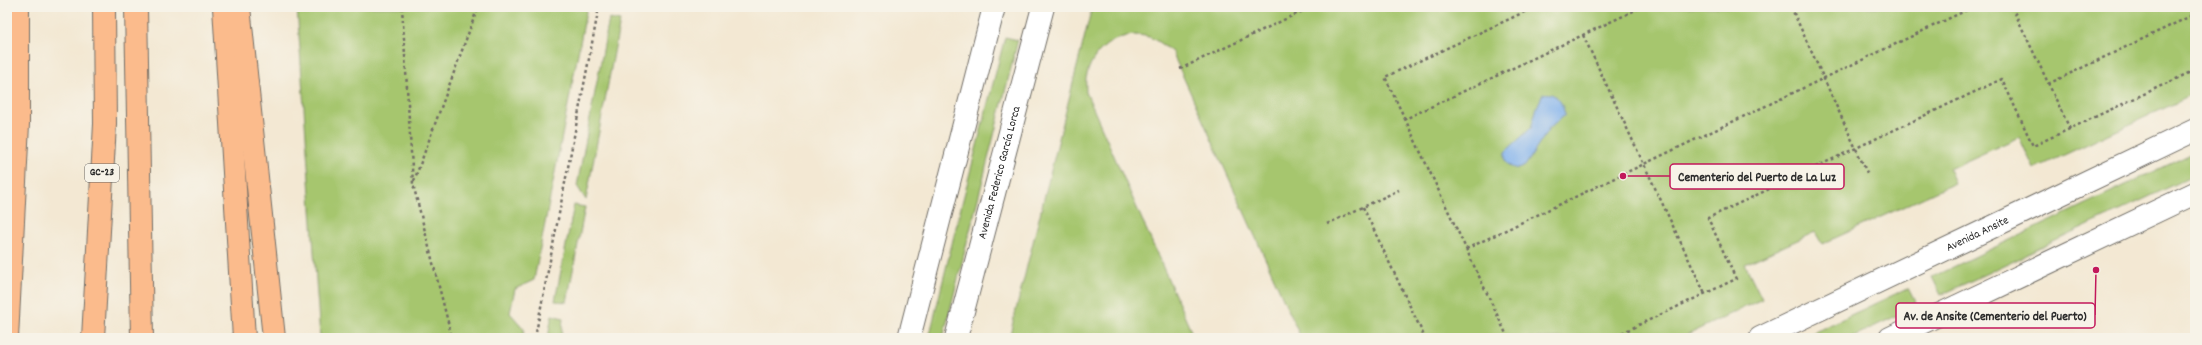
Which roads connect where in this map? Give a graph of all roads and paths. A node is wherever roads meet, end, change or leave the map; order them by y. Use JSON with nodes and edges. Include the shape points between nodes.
{"nodes":[{"id":1,"x":18,"y":7,"type":"edge"},
{"id":2,"x":104,"y":7,"type":"edge"},
{"id":3,"x":136,"y":7,"type":"edge"},
{"id":4,"x":224,"y":7,"type":"edge"},
{"id":5,"x":239,"y":7,"type":"edge"},
{"id":6,"x":402,"y":7,"type":"edge"},
{"id":7,"x":478,"y":7,"type":"edge"},
{"id":8,"x":599,"y":7,"type":"edge"},
{"id":9,"x":994,"y":7,"type":"edge"},
{"id":10,"x":1043,"y":7,"type":"edge"},
{"id":11,"x":1311,"y":7,"type":"edge"},
{"id":12,"x":1535,"y":7,"type":"edge"},
{"id":13,"x":1642,"y":7,"type":"edge"},
{"id":14,"x":1791,"y":7,"type":"edge"},
{"id":15,"x":1973,"y":7,"type":"edge"},
{"id":16,"x":2012,"y":7,"type":"edge"},
{"id":17,"x":2195,"y":14,"type":"edge"},
{"id":18,"x":18,"y":33,"type":"junction"},
{"id":19,"x":1583,"y":34,"type":"junction"},
{"id":20,"x":1180,"y":69,"type":"dead end"},
{"id":21,"x":2195,"y":70,"type":"edge"},
{"id":22,"x":1824,"y":78,"type":"junction"},
{"id":23,"x":2048,"y":84,"type":"junction"},
{"id":24,"x":7,"y":96,"type":"edge"},
{"id":25,"x":1404,"y":119,"type":"junction"},
{"id":26,"x":2070,"y":129,"type":"junction"},
{"id":27,"x":2195,"y":130,"type":"edge"},
{"id":28,"x":1856,"y":148,"type":"junction"},
{"id":29,"x":1644,"y":164,"type":"junction"},
{"id":30,"x":1868,"y":175,"type":"dead end"},
{"id":31,"x":413,"y":184,"type":"junction"},
{"id":32,"x":1400,"y":190,"type":"dead end"},
{"id":33,"x":2189,"y":198,"type":"edge"},
{"id":34,"x":1363,"y":207,"type":"junction"},
{"id":35,"x":1327,"y":224,"type":"dead end"},
{"id":36,"x":1466,"y":249,"type":"junction"},
{"id":37,"x":1705,"y":294,"type":"junction"},
{"id":38,"x":7,"y":338,"type":"edge"},
{"id":39,"x":93,"y":338,"type":"edge"},
{"id":40,"x":142,"y":338,"type":"edge"},
{"id":41,"x":244,"y":338,"type":"edge"},
{"id":42,"x":274,"y":338,"type":"edge"},
{"id":43,"x":452,"y":338,"type":"edge"},
{"id":44,"x":535,"y":338,"type":"edge"},
{"id":45,"x":910,"y":338,"type":"edge"},
{"id":46,"x":956,"y":338,"type":"edge"},
{"id":47,"x":1425,"y":338,"type":"edge"},
{"id":48,"x":1508,"y":338,"type":"edge"},
{"id":49,"x":1611,"y":338,"type":"edge"},
{"id":50,"x":1760,"y":338,"type":"edge"},
{"id":51,"x":1890,"y":338,"type":"edge"}],
"edges":[{"from":1,"to":18,"type":"highway"},
{"from":2,"to":39,"type":"highway","number":"GC-23","via":[[105,124]]},
{"from":3,"to":40,"type":"highway"},
{"from":4,"to":41,"type":"highway"},
{"from":5,"to":42,"type":"highway"},
{"from":6,"to":31,"type":"path"},
{"from":7,"to":31,"type":"path"},
{"from":8,"to":44,"type":"path"},
{"from":9,"to":45,"type":"street"},
{"from":10,"to":46,"type":"street","name":"Avenida Federico García Lorca"},
{"from":11,"to":20,"type":"path"},
{"from":12,"to":25,"type":"path","via":[[1385,77]]},
{"from":13,"to":19,"type":"path"},
{"from":14,"to":22,"type":"path"},
{"from":15,"to":22,"type":"path"},
{"from":16,"to":23,"type":"path"},
{"from":17,"to":23,"type":"path"},
{"from":18,"to":24,"type":"highway"},
{"from":18,"to":38,"type":"highway","via":[[18,124]]},
{"from":19,"to":25,"type":"path"},
{"from":19,"to":29,"type":"path"},
{"from":21,"to":26,"type":"path"},
{"from":22,"to":28,"type":"path"},
{"from":22,"to":29,"type":"path"},
{"from":23,"to":26,"type":"path"},
{"from":25,"to":36,"type":"path"},
{"from":26,"to":28,"type":"path","via":[[2033,146],[2002,79]]},
{"from":27,"to":50,"type":"street","name":"Avenida Ansite"},
{"from":28,"to":30,"type":"path"},
{"from":28,"to":37,"type":"path","via":[[1708,218],[1736,279]]},
{"from":29,"to":36,"type":"path"},
{"from":29,"to":37,"type":"path"},
{"from":31,"to":43,"type":"path"},
{"from":32,"to":34,"type":"path"},
{"from":33,"to":51,"type":"street"},
{"from":34,"to":35,"type":"path"},
{"from":34,"to":47,"type":"path"},
{"from":36,"to":48,"type":"path"},
{"from":37,"to":49,"type":"path"}]}
